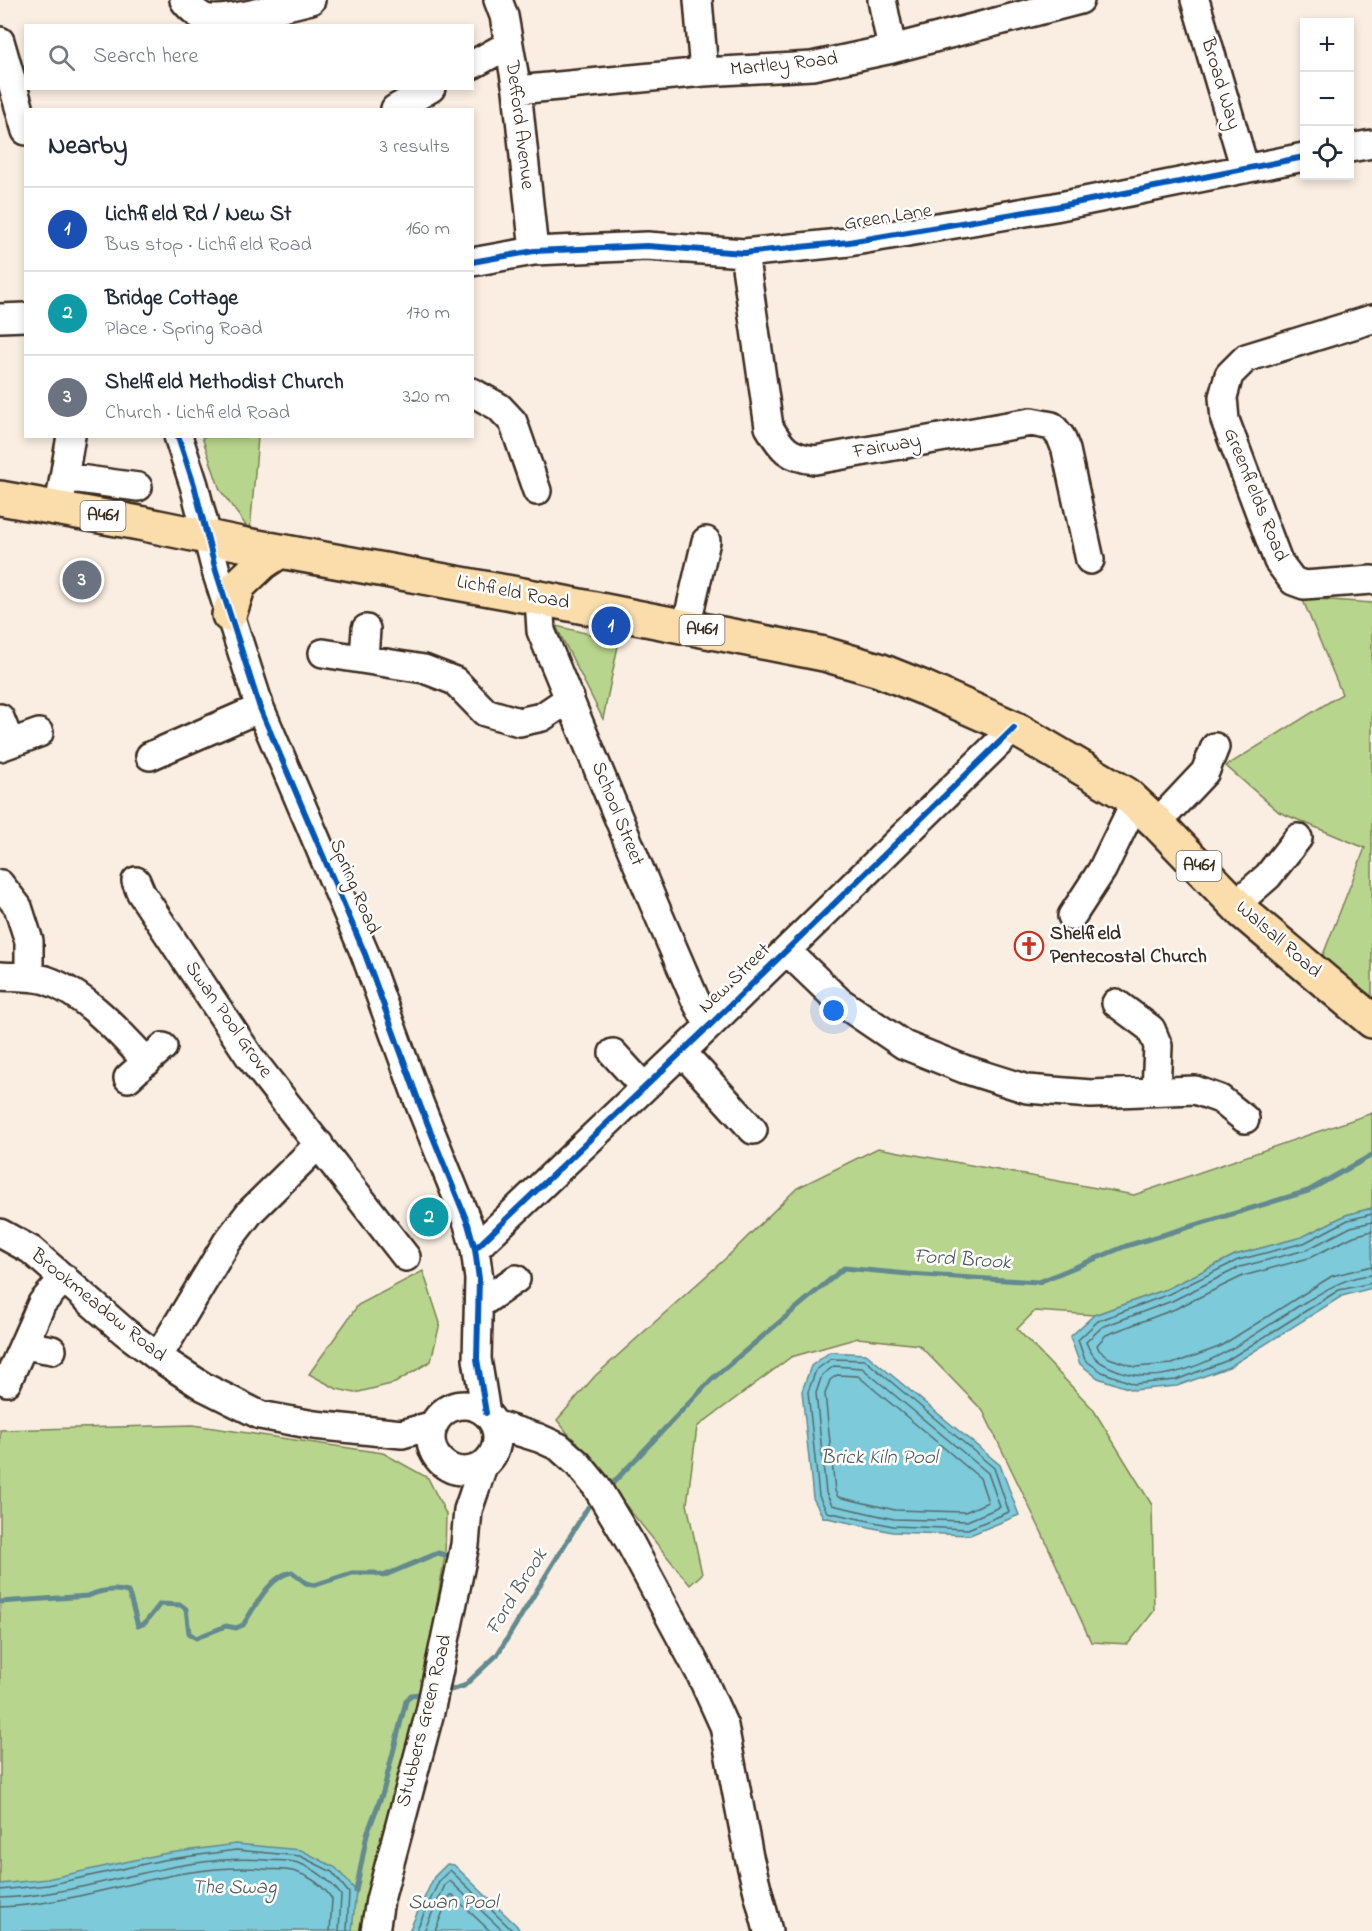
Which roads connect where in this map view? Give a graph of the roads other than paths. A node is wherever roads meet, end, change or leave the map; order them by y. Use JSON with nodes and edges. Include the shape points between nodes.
{"nodes":[{"id":1,"x":184,"y":0,"type":"edge"},
{"id":2,"x":498,"y":0,"type":"edge"},
{"id":3,"x":698,"y":0,"type":"edge"},
{"id":4,"x":882,"y":0,"type":"edge"},
{"id":5,"x":1080,"y":0,"type":"edge"},
{"id":6,"x":1195,"y":0,"type":"edge"},
{"id":7,"x":314,"y":7,"type":"edge"},
{"id":8,"x":0,"y":41,"type":"edge"},
{"id":9,"x":508,"y":45,"type":"junction"},
{"id":10,"x":892,"y":49,"type":"junction"},
{"id":11,"x":474,"y":64,"type":"edge"},
{"id":12,"x":704,"y":72,"type":"junction"},
{"id":13,"x":427,"y":90,"type":"edge"},
{"id":14,"x":517,"y":90,"type":"junction"},
{"id":15,"x":396,"y":108,"type":"edge"},
{"id":16,"x":24,"y":124,"type":"edge"},
{"id":17,"x":1372,"y":144,"type":"edge"},
{"id":18,"x":1354,"y":147,"type":"edge"},
{"id":19,"x":1300,"y":158,"type":"edge"},
{"id":20,"x":1245,"y":169,"type":"junction"},
{"id":21,"x":534,"y":251,"type":"junction"},
{"id":22,"x":744,"y":253,"type":"junction"},
{"id":23,"x":474,"y":262,"type":"edge"},
{"id":24,"x":24,"y":317,"type":"edge"},
{"id":25,"x":0,"y":318,"type":"edge"},
{"id":26,"x":1372,"y":319,"type":"edge"},
{"id":27,"x":474,"y":393,"type":"edge"},
{"id":28,"x":71,"y":438,"type":"edge"},
{"id":29,"x":179,"y":438,"type":"edge"},
{"id":30,"x":138,"y":487,"type":"dead end"},
{"id":31,"x":537,"y":491,"type":"dead end"},
{"id":32,"x":62,"y":492,"type":"junction"},
{"id":33,"x":0,"y":498,"type":"edge"},
{"id":34,"x":206,"y":536,"type":"junction"},
{"id":35,"x":706,"y":541,"type":"dead end"},
{"id":36,"x":280,"y":551,"type":"junction"},
{"id":37,"x":1090,"y":560,"type":"dead end"},
{"id":38,"x":1372,"y":580,"type":"edge"},
{"id":39,"x":539,"y":598,"type":"junction"},
{"id":40,"x":229,"y":615,"type":"junction"},
{"id":41,"x":686,"y":627,"type":"junction"},
{"id":42,"x":366,"y":629,"type":"dead end"},
{"id":43,"x":323,"y":653,"type":"dead end"},
{"id":44,"x":364,"y":658,"type":"junction"},
{"id":45,"x":570,"y":698,"type":"junction"},
{"id":46,"x":260,"y":708,"type":"junction"},
{"id":47,"x":0,"y":718,"type":"edge"},
{"id":48,"x":1014,"y":728,"type":"junction"},
{"id":49,"x":39,"y":733,"type":"dead end"},
{"id":50,"x":5,"y":745,"type":"edge"},
{"id":51,"x":1203,"y":756,"type":"dead end"},
{"id":52,"x":150,"y":759,"type":"dead end"},
{"id":53,"x":1146,"y":813,"type":"junction"},
{"id":54,"x":1298,"y":838,"type":"dead end"},
{"id":55,"x":0,"y":884,"type":"edge"},
{"id":56,"x":134,"y":891,"type":"dead end"},
{"id":57,"x":1236,"y":904,"type":"junction"},
{"id":58,"x":1072,"y":916,"type":"dead end"},
{"id":59,"x":787,"y":951,"type":"junction"},
{"id":60,"x":0,"y":976,"type":"edge"},
{"id":61,"x":29,"y":977,"type":"junction"},
{"id":62,"x":1116,"y":1003,"type":"dead end"},
{"id":63,"x":1372,"y":1021,"type":"edge"},
{"id":64,"x":710,"y":1026,"type":"junction"},
{"id":65,"x":682,"y":1052,"type":"junction"},
{"id":66,"x":613,"y":1053,"type":"dead end"},
{"id":67,"x":146,"y":1062,"type":"dead end"},
{"id":68,"x":644,"y":1087,"type":"junction"},
{"id":69,"x":1156,"y":1090,"type":"junction"},
{"id":70,"x":748,"y":1114,"type":"dead end"},
{"id":71,"x":1245,"y":1119,"type":"dead end"},
{"id":72,"x":319,"y":1144,"type":"junction"},
{"id":73,"x":0,"y":1233,"type":"edge"},
{"id":74,"x":475,"y":1249,"type":"junction"},
{"id":75,"x":394,"y":1252,"type":"dead end"},
{"id":76,"x":64,"y":1278,"type":"junction"},
{"id":77,"x":516,"y":1279,"type":"dead end"},
{"id":78,"x":480,"y":1304,"type":"junction"},
{"id":79,"x":24,"y":1345,"type":"junction"},
{"id":80,"x":52,"y":1350,"type":"dead end"},
{"id":81,"x":158,"y":1357,"type":"junction"},
{"id":82,"x":477,"y":1359,"type":"junction"},
{"id":83,"x":7,"y":1382,"type":"dead end"},
{"id":84,"x":441,"y":1417,"type":"junction"},
{"id":85,"x":490,"y":1418,"type":"junction"},
{"id":86,"x":402,"y":1434,"type":"junction"},
{"id":87,"x":539,"y":1438,"type":"junction"},
{"id":88,"x":441,"y":1461,"type":"junction"},
{"id":89,"x":487,"y":1462,"type":"junction"},
{"id":90,"x":468,"y":1510,"type":"junction"},
{"id":91,"x":375,"y":1931,"type":"edge"},
{"id":92,"x":768,"y":1931,"type":"edge"}],
"edges":[{"from":1,"to":7,"type":"street","via":[[205,18]]},
{"from":2,"to":9,"type":"street","name":"Defford Avenue"},
{"from":3,"to":12,"type":"street"},
{"from":4,"to":10,"type":"street"},
{"from":5,"to":10,"type":"street","name":"Martley Road"},
{"from":6,"to":20,"type":"street","name":"Broad Way"},
{"from":8,"to":16,"type":"street"},
{"from":9,"to":11,"type":"street"},
{"from":9,"to":14,"type":"street","name":"Defford Avenue"},
{"from":10,"to":12,"type":"street","name":"Martley Road","via":[[812,66]]},
{"from":12,"to":14,"type":"street","name":"Martley Road"},
{"from":13,"to":15,"type":"street"},
{"from":14,"to":21,"type":"street","name":"Defford Avenue"},
{"from":17,"to":18,"type":"street"},
{"from":19,"to":20,"type":"street","name":"Green Lane"},
{"from":20,"to":22,"type":"street","name":"Green Lane","via":[[849,242]]},
{"from":21,"to":22,"type":"street","name":"Green Lane","via":[[647,246]]},
{"from":21,"to":23,"type":"street","name":"Green Lane"},
{"from":22,"to":37,"type":"street","name":"Fairway","via":[[769,427],[782,448],[798,458],[815,460],[1031,422],[1052,426],[1066,450]]},
{"from":24,"to":25,"type":"street"},
{"from":26,"to":38,"type":"street","name":"Greenfields Road","via":[[1246,358],[1229,375],[1223,397],[1225,420],[1278,561],[1293,581],[1304,585]]},
{"from":27,"to":31,"type":"street","via":[[499,407],[513,422],[515,464]]},
{"from":28,"to":32,"type":"street"},
{"from":29,"to":34,"type":"street","name":"Spring Road"},
{"from":30,"to":32,"type":"street"},
{"from":32,"to":33,"type":"highway","name":"Lichfield Road","number":"A461"},
{"from":32,"to":34,"type":"highway","name":"Lichfield Road","number":"A461"},
{"from":34,"to":36,"type":"highway","name":"Lichfield Road","number":"A461"},
{"from":34,"to":40,"type":"street","name":"Spring Road"},
{"from":35,"to":41,"type":"street"},
{"from":36,"to":39,"type":"highway","name":"Lichfield Road","number":"A461"},
{"from":36,"to":40,"type":"highway","via":[[239,585]]},
{"from":39,"to":41,"type":"highway","name":"Lichfield Road","number":"A461"},
{"from":39,"to":45,"type":"street","name":"School Street","via":[[541,631]]},
{"from":40,"to":46,"type":"street","name":"Spring Road"},
{"from":41,"to":48,"type":"highway","name":"Lichfield Road","number":"A461","via":[[824,654],[879,670]]},
{"from":42,"to":44,"type":"street"},
{"from":43,"to":44,"type":"street"},
{"from":44,"to":45,"type":"street","via":[[424,669],[455,681],[485,712],[519,722],[542,717]]},
{"from":45,"to":64,"type":"street","name":"School Street","via":[[658,915]]},
{"from":46,"to":52,"type":"street"},
{"from":46,"to":74,"type":"street","name":"Spring Road","via":[[365,954]]},
{"from":47,"to":50,"type":"street"},
{"from":48,"to":53,"type":"highway","name":"Walsall Road","number":"A461","via":[[1126,794]]},
{"from":48,"to":59,"type":"street","name":"New Street"},
{"from":49,"to":50,"type":"street"},
{"from":51,"to":53,"type":"street","via":[[1205,772]]},
{"from":53,"to":57,"type":"highway","name":"Walsall Road","number":"A461"},
{"from":53,"to":58,"type":"street"},
{"from":54,"to":57,"type":"street","via":[[1268,876]]},
{"from":55,"to":61,"type":"street","via":[[18,907],[29,941]]},
{"from":56,"to":72,"type":"street","name":"Swan Pool Grove","via":[[250,1057]]},
{"from":57,"to":63,"type":"highway","name":"Walsall Road","number":"A461"},
{"from":59,"to":64,"type":"street","name":"New Street"},
{"from":59,"to":69,"type":"street","via":[[839,1001],[904,1045],[964,1070],[1027,1089],[1091,1095]]},
{"from":60,"to":61,"type":"street"},
{"from":61,"to":67,"type":"street","via":[[46,980],[94,1009]]},
{"from":62,"to":69,"type":"street","via":[[1151,1029],[1158,1046]]},
{"from":64,"to":65,"type":"street","name":"New Street"},
{"from":65,"to":68,"type":"street","name":"New Street"},
{"from":65,"to":70,"type":"street"},
{"from":66,"to":68,"type":"street"},
{"from":68,"to":74,"type":"street","name":"New Street"},
{"from":69,"to":71,"type":"street","via":[[1195,1090],[1220,1099]]},
{"from":72,"to":75,"type":"street","name":"Swan Pool Grove"},
{"from":72,"to":81,"type":"street","via":[[257,1204],[227,1242]]},
{"from":73,"to":76,"type":"street","name":"Brookmeadow Road","via":[[31,1250]]},
{"from":74,"to":78,"type":"street"},
{"from":76,"to":79,"type":"street","via":[[42,1303]]},
{"from":76,"to":81,"type":"street","name":"Brookmeadow Road"},
{"from":77,"to":78,"type":"street"},
{"from":78,"to":82,"type":"street"},
{"from":79,"to":80,"type":"street"},
{"from":79,"to":83,"type":"street"},
{"from":81,"to":86,"type":"street","name":"Brookmeadow Road","via":[[204,1387],[260,1415]]},
{"from":82,"to":84,"type":"street"},
{"from":82,"to":85,"type":"street"},
{"from":84,"to":85,"type":"street","via":[[465,1405],[476,1407]]},
{"from":84,"to":86,"type":"street","name":"Brookmeadow Road"},
{"from":84,"to":88,"type":"street","via":[[431,1434]]},
{"from":85,"to":87,"type":"street"},
{"from":85,"to":89,"type":"street","via":[[498,1434],[497,1446]]},
{"from":86,"to":88,"type":"street","name":"Brookmeadow Road"},
{"from":87,"to":89,"type":"street"},
{"from":87,"to":92,"type":"street","via":[[559,1447],[596,1486],[700,1673],[724,1726],[749,1857]]},
{"from":88,"to":89,"type":"street","via":[[470,1471]]},
{"from":88,"to":90,"type":"street","name":"Stubbers Green Road","via":[[462,1489]]},
{"from":89,"to":90,"type":"street","name":"Stubbers Green Road"},
{"from":90,"to":91,"type":"street","name":"Stubbers Green Road","via":[[465,1545],[430,1712]]}]}
